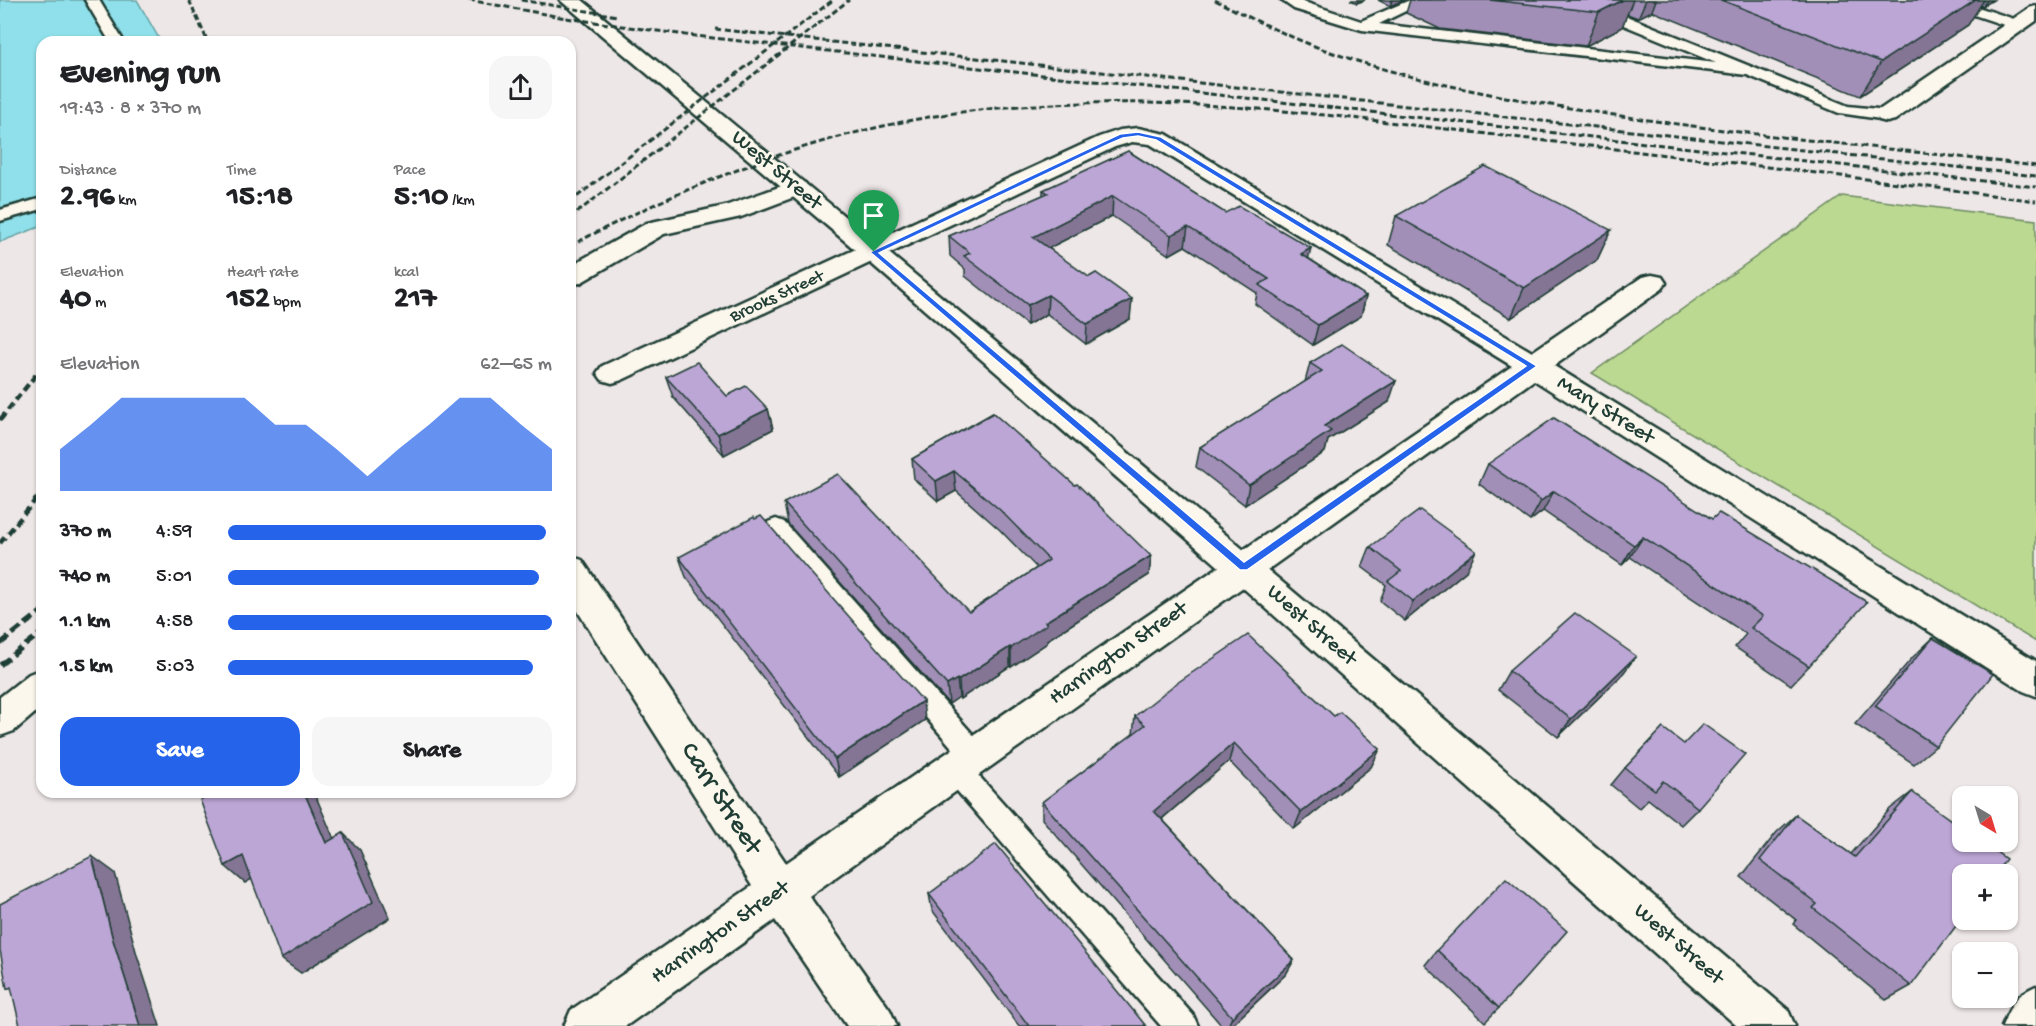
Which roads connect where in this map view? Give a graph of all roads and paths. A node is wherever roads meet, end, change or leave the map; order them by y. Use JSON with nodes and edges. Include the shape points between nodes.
{"nodes":[{"id":1,"x":92,"y":0,"type":"edge"},
{"id":2,"x":570,"y":0,"type":"edge"},
{"id":3,"x":1288,"y":0,"type":"edge"},
{"id":4,"x":1421,"y":0,"type":"edge"},
{"id":5,"x":1575,"y":0,"type":"edge"},
{"id":6,"x":1943,"y":0,"type":"edge"},
{"id":7,"x":2036,"y":12,"type":"edge"},
{"id":8,"x":2018,"y":25,"type":"junction"},
{"id":9,"x":1362,"y":27,"type":"junction"},
{"id":10,"x":113,"y":36,"type":"edge"},
{"id":11,"x":1748,"y":71,"type":"junction"},
{"id":12,"x":1887,"y":115,"type":"joint"},
{"id":13,"x":1138,"y":134,"type":"joint"},
{"id":14,"x":796,"y":188,"type":"junction"},
{"id":15,"x":36,"y":204,"type":"edge"},
{"id":16,"x":0,"y":216,"type":"edge"},
{"id":17,"x":874,"y":252,"type":"junction"},
{"id":18,"x":576,"y":275,"type":"edge"},
{"id":19,"x":1652,"y":283,"type":"dead end"},
{"id":20,"x":1533,"y":366,"type":"junction"},
{"id":21,"x":612,"y":373,"type":"dead end"},
{"id":22,"x":776,"y":528,"type":"dead end"},
{"id":23,"x":1244,"y":568,"type":"junction"},
{"id":24,"x":576,"y":579,"type":"edge"},
{"id":25,"x":2036,"y":680,"type":"edge"},
{"id":26,"x":36,"y":690,"type":"edge"},
{"id":27,"x":0,"y":718,"type":"edge"},
{"id":28,"x":965,"y":762,"type":"junction"},
{"id":29,"x":780,"y":891,"type":"junction"},
{"id":30,"x":2036,"y":1009,"type":"edge"},
{"id":31,"x":587,"y":1026,"type":"edge"},
{"id":32,"x":874,"y":1026,"type":"edge"},
{"id":33,"x":1182,"y":1026,"type":"edge"},
{"id":34,"x":1772,"y":1026,"type":"edge"},
{"id":35,"x":2025,"y":1026,"type":"edge"}],
"edges":[{"from":1,"to":10,"type":"lane"},
{"from":2,"to":14,"type":"street","name":"West Street"},
{"from":3,"to":9,"type":"lane"},
{"from":4,"to":9,"type":"lane"},
{"from":5,"to":11,"type":"lane"},
{"from":6,"to":8,"type":"lane"},
{"from":7,"to":8,"type":"street"},
{"from":8,"to":12,"type":"street"},
{"from":9,"to":11,"type":"lane"},
{"from":11,"to":12,"type":"lane","via":[[1845,110]]},
{"from":13,"to":17,"type":"street","name":"Brooks Street","via":[[1107,142]]},
{"from":13,"to":20,"type":"street","name":"Mary Street","via":[[1158,139]]},
{"from":14,"to":17,"type":"street","name":"West Street"},
{"from":14,"to":18,"type":"street","via":[[732,212],[656,228]]},
{"from":15,"to":16,"type":"lane"},
{"from":17,"to":21,"type":"street","name":"Brooks Street"},
{"from":17,"to":23,"type":"street","name":"West Street"},
{"from":19,"to":20,"type":"street","name":"Harrington Street"},
{"from":20,"to":23,"type":"street","name":"Harrington Street"},
{"from":20,"to":25,"type":"street","name":"Mary Street"},
{"from":22,"to":28,"type":"lane"},
{"from":23,"to":28,"type":"street","name":"Harrington Street"},
{"from":23,"to":34,"type":"street","name":"West Street"},
{"from":24,"to":29,"type":"street","name":"Carr Street"},
{"from":26,"to":27,"type":"street"},
{"from":28,"to":29,"type":"street","name":"Harrington Street"},
{"from":28,"to":33,"type":"lane"},
{"from":29,"to":31,"type":"street","name":"Harrington Street"},
{"from":29,"to":32,"type":"street","name":"Carr Street"},
{"from":30,"to":35,"type":"street"}]}
